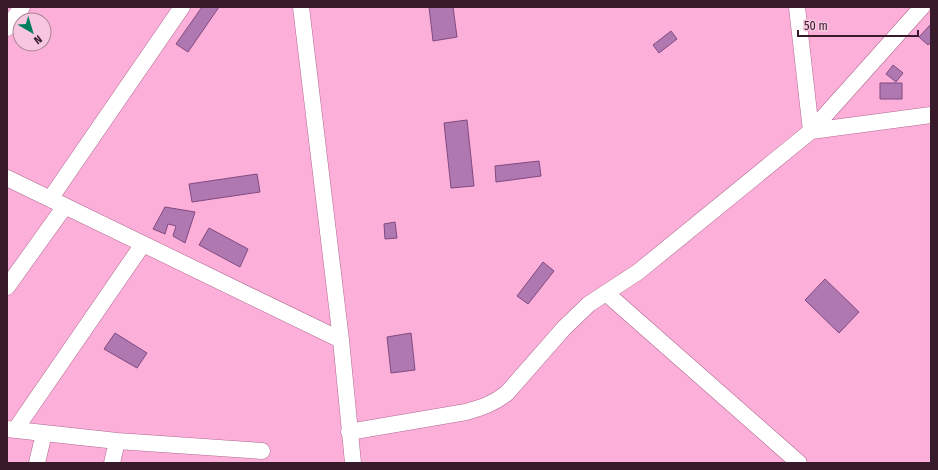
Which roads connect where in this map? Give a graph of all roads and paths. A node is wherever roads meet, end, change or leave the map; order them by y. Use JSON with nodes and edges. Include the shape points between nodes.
{"nodes":[{"id":1,"x":22,"y":7,"type":"edge"},
{"id":2,"x":182,"y":7,"type":"edge"},
{"id":3,"x":301,"y":7,"type":"edge"},
{"id":4,"x":797,"y":7,"type":"edge"},
{"id":5,"x":922,"y":7,"type":"edge"},
{"id":6,"x":7,"y":28,"type":"edge"},
{"id":7,"x":931,"y":116,"type":"edge"},
{"id":8,"x":812,"y":131,"type":"junction"},
{"id":9,"x":7,"y":178,"type":"edge"},
{"id":10,"x":58,"y":202,"type":"junction"},
{"id":11,"x":143,"y":244,"type":"junction"},
{"id":12,"x":7,"y":287,"type":"edge"},
{"id":13,"x":606,"y":293,"type":"junction"},
{"id":14,"x":341,"y":340,"type":"junction"},
{"id":15,"x":11,"y":429,"type":"edge"},
{"id":16,"x":349,"y":432,"type":"junction"},
{"id":17,"x":44,"y":433,"type":"junction"},
{"id":18,"x":117,"y":441,"type":"junction"},
{"id":19,"x":262,"y":451,"type":"dead end"},
{"id":20,"x":37,"y":463,"type":"edge"},
{"id":21,"x":112,"y":463,"type":"edge"},
{"id":22,"x":353,"y":463,"type":"edge"},
{"id":23,"x":799,"y":463,"type":"edge"}],
"edges":[{"from":1,"to":6,"type":"street"},
{"from":2,"to":10,"type":"street"},
{"from":3,"to":14,"type":"street"},
{"from":4,"to":8,"type":"street"},
{"from":5,"to":8,"type":"street"},
{"from":7,"to":8,"type":"street"},
{"from":8,"to":13,"type":"street","via":[[644,267]]},
{"from":9,"to":10,"type":"street"},
{"from":10,"to":11,"type":"street"},
{"from":10,"to":12,"type":"street"},
{"from":11,"to":14,"type":"street"},
{"from":11,"to":15,"type":"street"},
{"from":13,"to":16,"type":"street","via":[[577,315],[496,402],[466,412]]},
{"from":13,"to":23,"type":"street"},
{"from":14,"to":16,"type":"street"},
{"from":15,"to":17,"type":"street"},
{"from":16,"to":22,"type":"street"},
{"from":17,"to":18,"type":"street"},
{"from":17,"to":20,"type":"street"},
{"from":18,"to":19,"type":"street"},
{"from":18,"to":21,"type":"street"}]}
